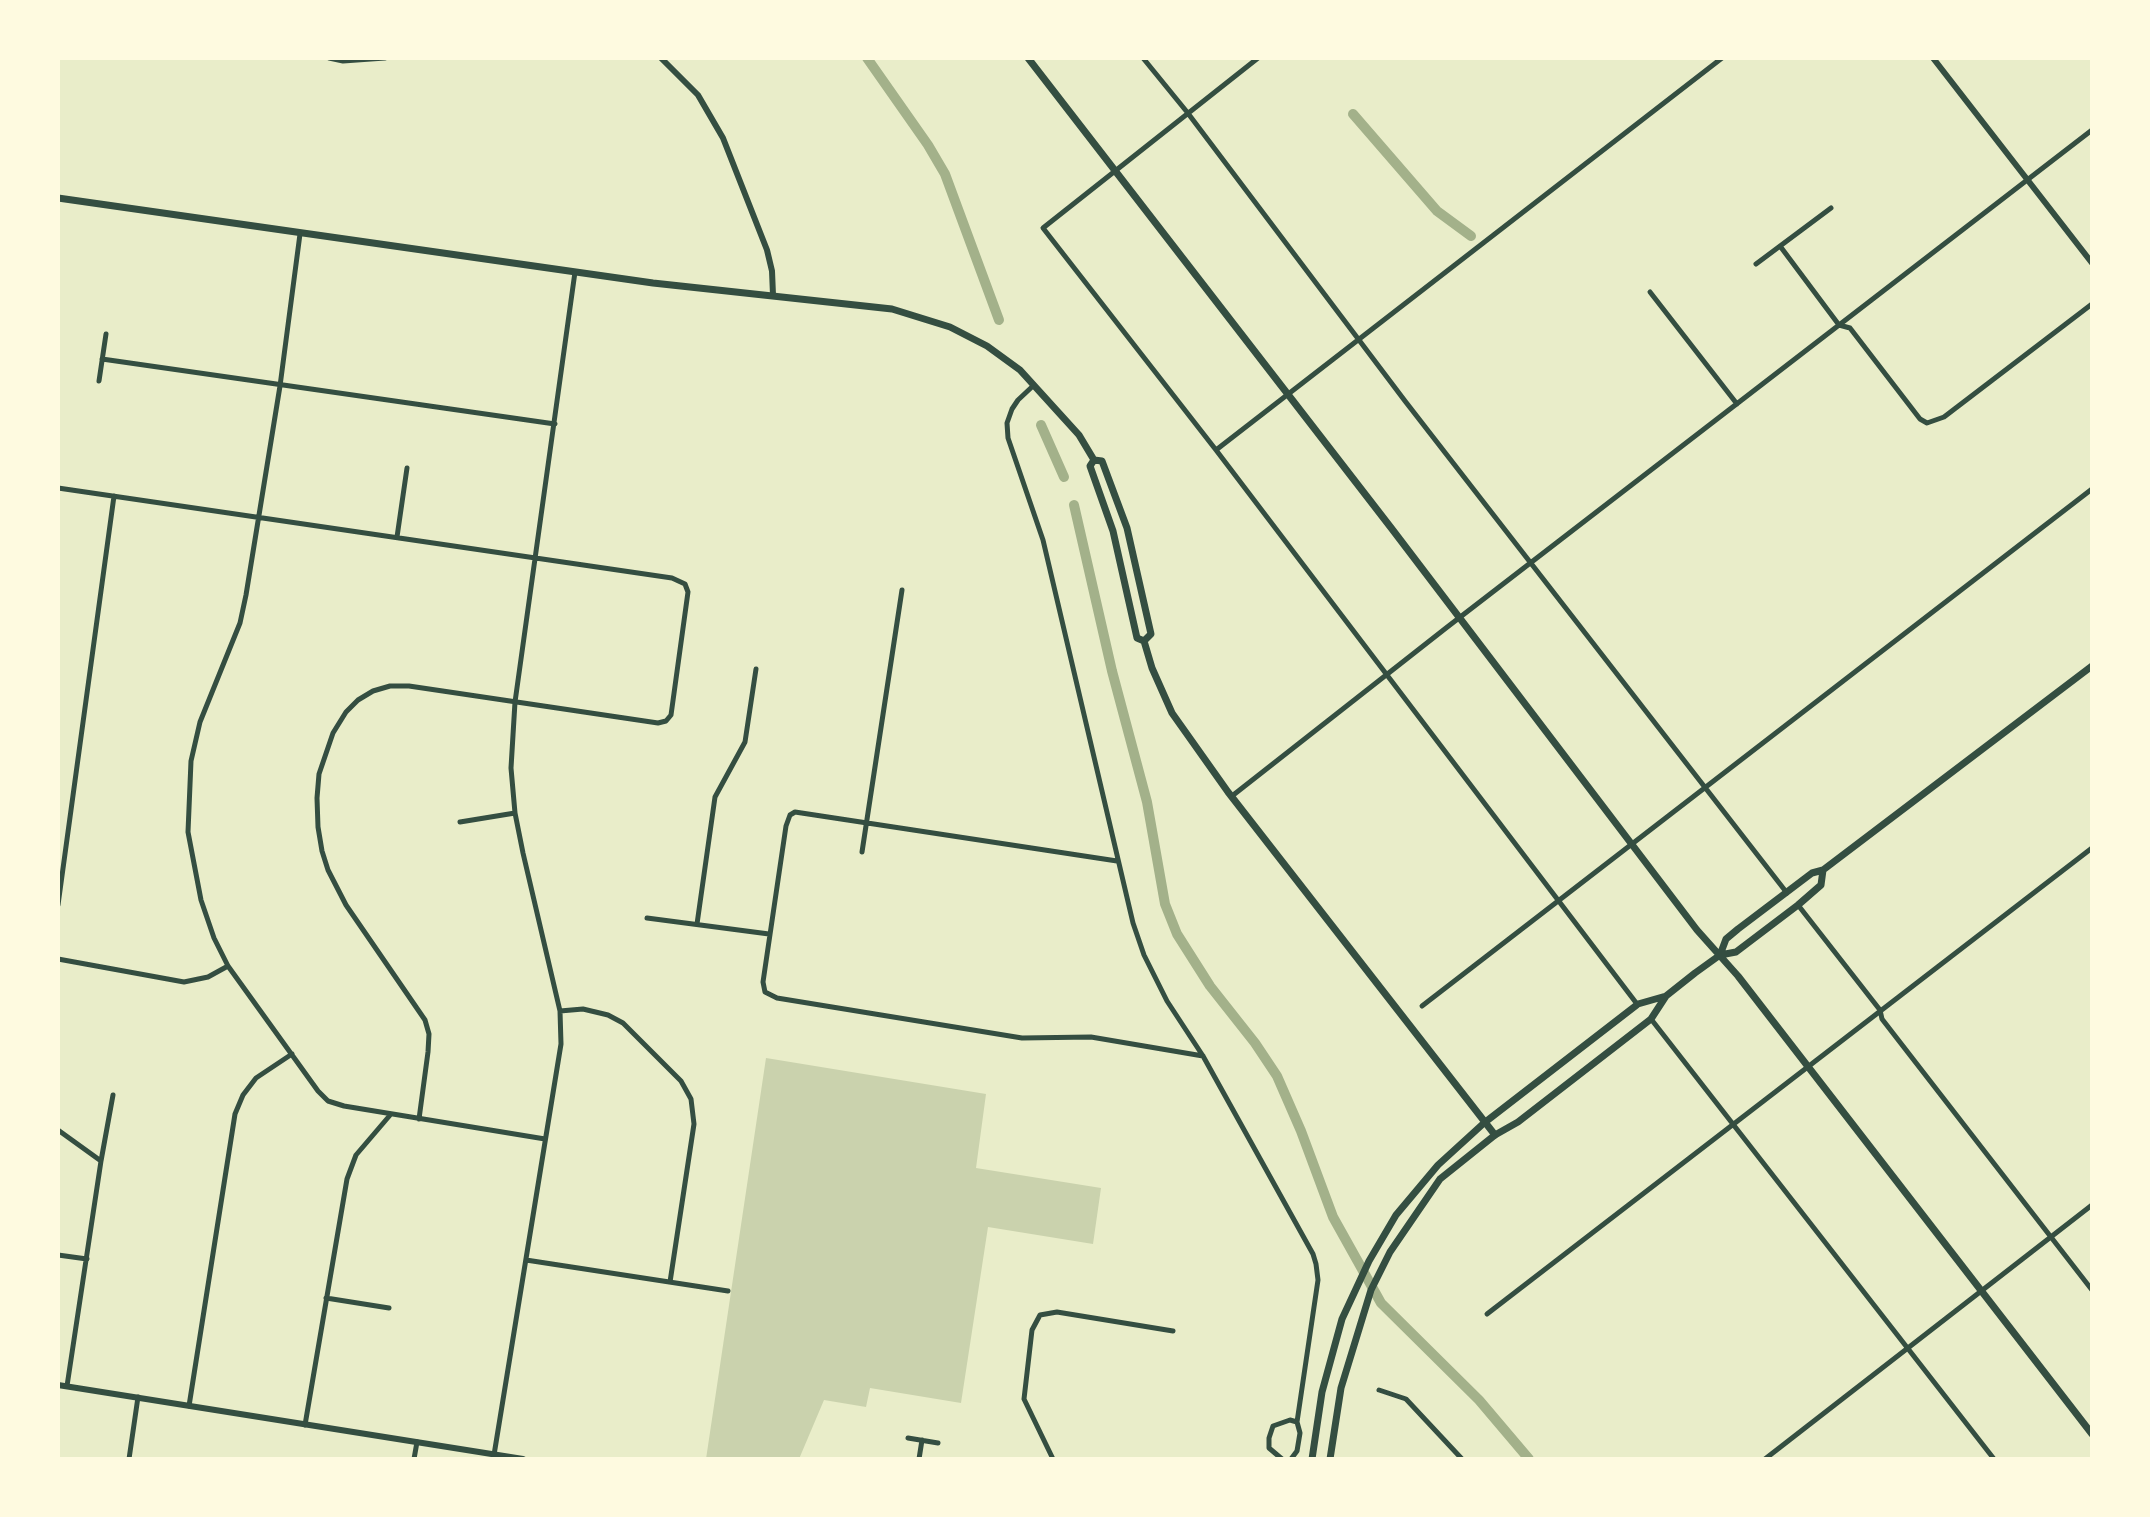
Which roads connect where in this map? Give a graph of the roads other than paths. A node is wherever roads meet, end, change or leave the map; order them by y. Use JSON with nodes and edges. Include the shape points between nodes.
{"nodes":[{"id":1,"x":329,"y":58,"type":"edge"},
{"id":2,"x":385,"y":58,"type":"edge"},
{"id":3,"x":661,"y":58,"type":"edge"},
{"id":4,"x":1028,"y":58,"type":"edge"},
{"id":5,"x":1143,"y":58,"type":"edge"},
{"id":6,"x":1258,"y":58,"type":"edge"},
{"id":7,"x":1722,"y":58,"type":"edge"},
{"id":8,"x":1933,"y":58,"type":"edge"},
{"id":9,"x":1187,"y":112,"type":"junction"},
{"id":10,"x":2092,"y":130,"type":"edge"},
{"id":11,"x":1115,"y":169,"type":"junction"},
{"id":12,"x":2028,"y":180,"type":"junction"},
{"id":13,"x":58,"y":198,"type":"edge"},
{"id":14,"x":1831,"y":208,"type":"dead end"},
{"id":15,"x":300,"y":234,"type":"junction"},
{"id":16,"x":1780,"y":246,"type":"junction"},
{"id":17,"x":2092,"y":263,"type":"edge"},
{"id":18,"x":1756,"y":264,"type":"dead end"},
{"id":19,"x":575,"y":272,"type":"junction"},
{"id":20,"x":1650,"y":292,"type":"dead end"},
{"id":21,"x":773,"y":295,"type":"junction"},
{"id":22,"x":2092,"y":304,"type":"edge"},
{"id":23,"x":1839,"y":325,"type":"junction"},
{"id":24,"x":106,"y":334,"type":"dead end"},
{"id":25,"x":1358,"y":340,"type":"junction"},
{"id":26,"x":102,"y":359,"type":"junction"},
{"id":27,"x":99,"y":381,"type":"dead end"},
{"id":28,"x":1034,"y":385,"type":"junction"},
{"id":29,"x":280,"y":386,"type":"junction"},
{"id":30,"x":1288,"y":394,"type":"junction"},
{"id":31,"x":1737,"y":404,"type":"junction"},
{"id":32,"x":555,"y":424,"type":"junction"},
{"id":33,"x":1216,"y":450,"type":"junction"},
{"id":34,"x":1094,"y":460,"type":"junction"},
{"id":35,"x":407,"y":468,"type":"dead end"},
{"id":36,"x":58,"y":488,"type":"edge"},
{"id":37,"x":2092,"y":489,"type":"edge"},
{"id":38,"x":114,"y":496,"type":"junction"},
{"id":39,"x":257,"y":518,"type":"junction"},
{"id":40,"x":397,"y":537,"type":"junction"},
{"id":41,"x":536,"y":558,"type":"junction"},
{"id":42,"x":1530,"y":563,"type":"junction"},
{"id":43,"x":902,"y":590,"type":"dead end"},
{"id":44,"x":1460,"y":618,"type":"junction"},
{"id":45,"x":1144,"y":641,"type":"junction"},
{"id":46,"x":2092,"y":666,"type":"edge"},
{"id":47,"x":756,"y":669,"type":"dead end"},
{"id":48,"x":1387,"y":674,"type":"junction"},
{"id":49,"x":515,"y":702,"type":"junction"},
{"id":50,"x":1705,"y":789,"type":"junction"},
{"id":51,"x":1232,"y":796,"type":"junction"},
{"id":52,"x":515,"y":813,"type":"junction"},
{"id":53,"x":460,"y":822,"type":"dead end"},
{"id":54,"x":867,"y":823,"type":"junction"},
{"id":55,"x":1633,"y":844,"type":"junction"},
{"id":56,"x":2092,"y":848,"type":"edge"},
{"id":57,"x":862,"y":852,"type":"dead end"},
{"id":58,"x":1117,"y":861,"type":"junction"},
{"id":59,"x":1823,"y":870,"type":"junction"},
{"id":60,"x":1787,"y":893,"type":"junction"},
{"id":61,"x":1558,"y":900,"type":"junction"},
{"id":62,"x":58,"y":905,"type":"edge"},
{"id":63,"x":1798,"y":905,"type":"junction"},
{"id":64,"x":647,"y":918,"type":"dead end"},
{"id":65,"x":697,"y":924,"type":"junction"},
{"id":66,"x":769,"y":934,"type":"junction"},
{"id":67,"x":1720,"y":955,"type":"junction"},
{"id":68,"x":58,"y":959,"type":"edge"},
{"id":69,"x":228,"y":966,"type":"junction"},
{"id":70,"x":1666,"y":996,"type":"junction"},
{"id":71,"x":1638,"y":1004,"type":"junction"},
{"id":72,"x":1422,"y":1006,"type":"dead end"},
{"id":73,"x":1880,"y":1010,"type":"junction"},
{"id":74,"x":560,"y":1011,"type":"junction"},
{"id":75,"x":1651,"y":1019,"type":"junction"},
{"id":76,"x":292,"y":1054,"type":"junction"},
{"id":77,"x":1203,"y":1056,"type":"junction"},
{"id":78,"x":1809,"y":1067,"type":"junction"},
{"id":79,"x":113,"y":1095,"type":"dead end"},
{"id":80,"x":391,"y":1114,"type":"junction"},
{"id":81,"x":419,"y":1119,"type":"junction"},
{"id":82,"x":1484,"y":1123,"type":"junction"},
{"id":83,"x":1735,"y":1125,"type":"junction"},
{"id":84,"x":58,"y":1130,"type":"edge"},
{"id":85,"x":1495,"y":1135,"type":"junction"},
{"id":86,"x":545,"y":1139,"type":"junction"},
{"id":87,"x":101,"y":1161,"type":"junction"},
{"id":88,"x":2092,"y":1205,"type":"edge"},
{"id":89,"x":2051,"y":1237,"type":"junction"},
{"id":90,"x":58,"y":1255,"type":"edge"},
{"id":91,"x":87,"y":1259,"type":"junction"},
{"id":92,"x":526,"y":1260,"type":"junction"},
{"id":93,"x":670,"y":1282,"type":"junction"},
{"id":94,"x":2092,"y":1290,"type":"edge"},
{"id":95,"x":728,"y":1291,"type":"dead end"},
{"id":96,"x":1982,"y":1291,"type":"junction"},
{"id":97,"x":326,"y":1298,"type":"junction"},
{"id":98,"x":389,"y":1308,"type":"dead end"},
{"id":99,"x":1487,"y":1314,"type":"dead end"},
{"id":100,"x":1173,"y":1331,"type":"dead end"},
{"id":101,"x":1908,"y":1349,"type":"junction"},
{"id":102,"x":58,"y":1385,"type":"edge"},
{"id":103,"x":67,"y":1386,"type":"junction"},
{"id":104,"x":1379,"y":1390,"type":"dead end"},
{"id":105,"x":138,"y":1397,"type":"junction"},
{"id":106,"x":189,"y":1406,"type":"junction"},
{"id":107,"x":1297,"y":1422,"type":"junction"},
{"id":108,"x":305,"y":1425,"type":"junction"},
{"id":109,"x":2092,"y":1434,"type":"edge"},
{"id":110,"x":908,"y":1438,"type":"dead end"},
{"id":111,"x":922,"y":1440,"type":"junction"},
{"id":112,"x":417,"y":1442,"type":"junction"},
{"id":113,"x":938,"y":1443,"type":"dead end"},
{"id":114,"x":494,"y":1455,"type":"junction"},
{"id":115,"x":129,"y":1459,"type":"edge"},
{"id":116,"x":414,"y":1459,"type":"edge"},
{"id":117,"x":523,"y":1459,"type":"edge"},
{"id":118,"x":919,"y":1459,"type":"edge"},
{"id":119,"x":1053,"y":1459,"type":"edge"},
{"id":120,"x":1282,"y":1459,"type":"edge"},
{"id":121,"x":1291,"y":1459,"type":"edge"},
{"id":122,"x":1312,"y":1459,"type":"edge"},
{"id":123,"x":1330,"y":1459,"type":"edge"},
{"id":124,"x":1462,"y":1459,"type":"edge"},
{"id":125,"x":1765,"y":1459,"type":"edge"},
{"id":126,"x":1994,"y":1459,"type":"edge"}],
"edges":[{"from":1,"to":2,"type":"street"},
{"from":3,"to":21,"type":"street","via":[[698,95],[723,138],[767,250]]},
{"from":4,"to":11,"type":"main road"},
{"from":5,"to":9,"type":"street"},
{"from":6,"to":9,"type":"street"},
{"from":7,"to":25,"type":"street"},
{"from":8,"to":12,"type":"street"},
{"from":9,"to":11,"type":"street"},
{"from":9,"to":25,"type":"street"},
{"from":10,"to":12,"type":"street"},
{"from":11,"to":30,"type":"main road"},
{"from":11,"to":33,"type":"street","via":[[1043,228]]},
{"from":12,"to":17,"type":"street"},
{"from":12,"to":23,"type":"street"},
{"from":13,"to":15,"type":"main road"},
{"from":14,"to":16,"type":"street"},
{"from":15,"to":19,"type":"main road"},
{"from":15,"to":29,"type":"street"},
{"from":16,"to":18,"type":"street"},
{"from":16,"to":23,"type":"street"},
{"from":19,"to":21,"type":"main road"},
{"from":19,"to":32,"type":"street"},
{"from":20,"to":31,"type":"street"},
{"from":21,"to":28,"type":"main road","via":[[919,316],[987,346]]},
{"from":22,"to":23,"type":"street","via":[[1944,417],[1927,423],[1850,328]]},
{"from":23,"to":31,"type":"street"},
{"from":24,"to":26,"type":"street"},
{"from":25,"to":30,"type":"street"},
{"from":25,"to":42,"type":"street"},
{"from":26,"to":27,"type":"street"},
{"from":26,"to":29,"type":"street"},
{"from":28,"to":34,"type":"main road"},
{"from":28,"to":58,"type":"street","via":[[1012,409],[1008,438],[1043,540]]},
{"from":29,"to":32,"type":"street"},
{"from":29,"to":39,"type":"street"},
{"from":30,"to":33,"type":"street"},
{"from":30,"to":44,"type":"main road"},
{"from":31,"to":42,"type":"street"},
{"from":32,"to":41,"type":"street"},
{"from":33,"to":48,"type":"street"},
{"from":34,"to":45,"type":"main road","via":[[1090,466],[1113,531],[1137,638]]},
{"from":34,"to":45,"type":"main road","via":[[1102,461],[1127,528],[1151,634]]},
{"from":35,"to":40,"type":"street"},
{"from":36,"to":38,"type":"street"},
{"from":37,"to":50,"type":"street"},
{"from":38,"to":39,"type":"street"},
{"from":38,"to":62,"type":"street"},
{"from":39,"to":40,"type":"street"},
{"from":39,"to":69,"type":"street","via":[[240,623],[200,722],[188,800],[197,886]]},
{"from":40,"to":41,"type":"street"},
{"from":41,"to":49,"type":"street"},
{"from":41,"to":49,"type":"street","via":[[685,584],[671,715],[658,723]]},
{"from":42,"to":44,"type":"street"},
{"from":42,"to":50,"type":"street"},
{"from":43,"to":54,"type":"street"},
{"from":44,"to":48,"type":"street"},
{"from":44,"to":55,"type":"main road"},
{"from":45,"to":51,"type":"main road","via":[[1172,713]]},
{"from":46,"to":59,"type":"main road"},
{"from":47,"to":65,"type":"street","via":[[745,742],[715,797]]},
{"from":48,"to":51,"type":"street"},
{"from":48,"to":61,"type":"street"},
{"from":49,"to":52,"type":"street"},
{"from":49,"to":81,"type":"street","via":[[409,686],[373,691],[346,712],[319,774],[318,827],[328,870],[425,1020],[428,1052]]},
{"from":50,"to":55,"type":"street"},
{"from":50,"to":60,"type":"street"},
{"from":51,"to":82,"type":"main road"},
{"from":52,"to":53,"type":"street"},
{"from":52,"to":74,"type":"street"},
{"from":54,"to":57,"type":"street"},
{"from":54,"to":58,"type":"street"},
{"from":54,"to":66,"type":"street","via":[[800,812],[790,815]]},
{"from":55,"to":61,"type":"street"},
{"from":55,"to":67,"type":"main road"},
{"from":56,"to":73,"type":"street"},
{"from":58,"to":77,"type":"street","via":[[1144,955]]},
{"from":59,"to":60,"type":"main road"},
{"from":59,"to":63,"type":"main road","via":[[1821,885]]},
{"from":60,"to":67,"type":"main road","via":[[1726,939]]},
{"from":61,"to":71,"type":"street"},
{"from":61,"to":72,"type":"street"},
{"from":63,"to":67,"type":"main road","via":[[1736,952]]},
{"from":63,"to":73,"type":"street"},
{"from":64,"to":65,"type":"street"},
{"from":65,"to":66,"type":"street"},
{"from":66,"to":77,"type":"street","via":[[763,982],[765,992],[777,998],[1022,1038],[1091,1037]]},
{"from":67,"to":70,"type":"main road"},
{"from":67,"to":78,"type":"main road"},
{"from":68,"to":69,"type":"street","via":[[184,982]]},
{"from":69,"to":76,"type":"street"},
{"from":70,"to":71,"type":"main road"},
{"from":70,"to":75,"type":"main road"},
{"from":71,"to":82,"type":"main road"},
{"from":73,"to":78,"type":"street"},
{"from":73,"to":89,"type":"street"},
{"from":74,"to":86,"type":"street","via":[[561,1044]]},
{"from":74,"to":93,"type":"street","via":[[583,1009],[623,1023],[681,1081],[691,1099],[694,1124]]},
{"from":75,"to":83,"type":"street"},
{"from":75,"to":85,"type":"main road"},
{"from":76,"to":80,"type":"street","via":[[328,1101]]},
{"from":76,"to":106,"type":"street","via":[[256,1078],[235,1114]]},
{"from":77,"to":107,"type":"street","via":[[1313,1254],[1318,1280]]},
{"from":78,"to":83,"type":"street"},
{"from":78,"to":96,"type":"main road"},
{"from":79,"to":87,"type":"street"},
{"from":80,"to":81,"type":"street"},
{"from":80,"to":97,"type":"street","via":[[356,1155],[347,1179]]},
{"from":81,"to":86,"type":"street"},
{"from":82,"to":85,"type":"main road"},
{"from":82,"to":122,"type":"main road","via":[[1438,1165],[1377,1247],[1346,1310],[1322,1392]]},
{"from":83,"to":99,"type":"street"},
{"from":83,"to":101,"type":"street"},
{"from":84,"to":87,"type":"street"},
{"from":85,"to":123,"type":"main road","via":[[1440,1179],[1390,1252],[1361,1318],[1341,1388]]},
{"from":86,"to":92,"type":"street"},
{"from":87,"to":91,"type":"street"},
{"from":88,"to":89,"type":"street"},
{"from":89,"to":94,"type":"street"},
{"from":89,"to":96,"type":"street"},
{"from":90,"to":91,"type":"street"},
{"from":91,"to":103,"type":"street"},
{"from":92,"to":93,"type":"street"},
{"from":92,"to":114,"type":"street"},
{"from":93,"to":95,"type":"street"},
{"from":96,"to":101,"type":"street"},
{"from":96,"to":109,"type":"main road"},
{"from":97,"to":98,"type":"street"},
{"from":97,"to":108,"type":"street"},
{"from":100,"to":119,"type":"street","via":[[1057,1312],[1040,1315],[1032,1330],[1024,1399]]},
{"from":101,"to":125,"type":"street"},
{"from":101,"to":126,"type":"street"},
{"from":102,"to":103,"type":"street"},
{"from":103,"to":105,"type":"street"},
{"from":104,"to":124,"type":"street","via":[[1406,1399]]},
{"from":105,"to":106,"type":"street"},
{"from":105,"to":115,"type":"street"},
{"from":106,"to":108,"type":"street"},
{"from":107,"to":120,"type":"street","via":[[1280,1422],[1271,1430],[1269,1448]]},
{"from":107,"to":121,"type":"street","via":[[1300,1433]]},
{"from":108,"to":112,"type":"street"},
{"from":110,"to":111,"type":"street"},
{"from":111,"to":113,"type":"street"},
{"from":111,"to":118,"type":"street"},
{"from":112,"to":114,"type":"street"},
{"from":112,"to":116,"type":"street"},
{"from":114,"to":117,"type":"street"}]}
